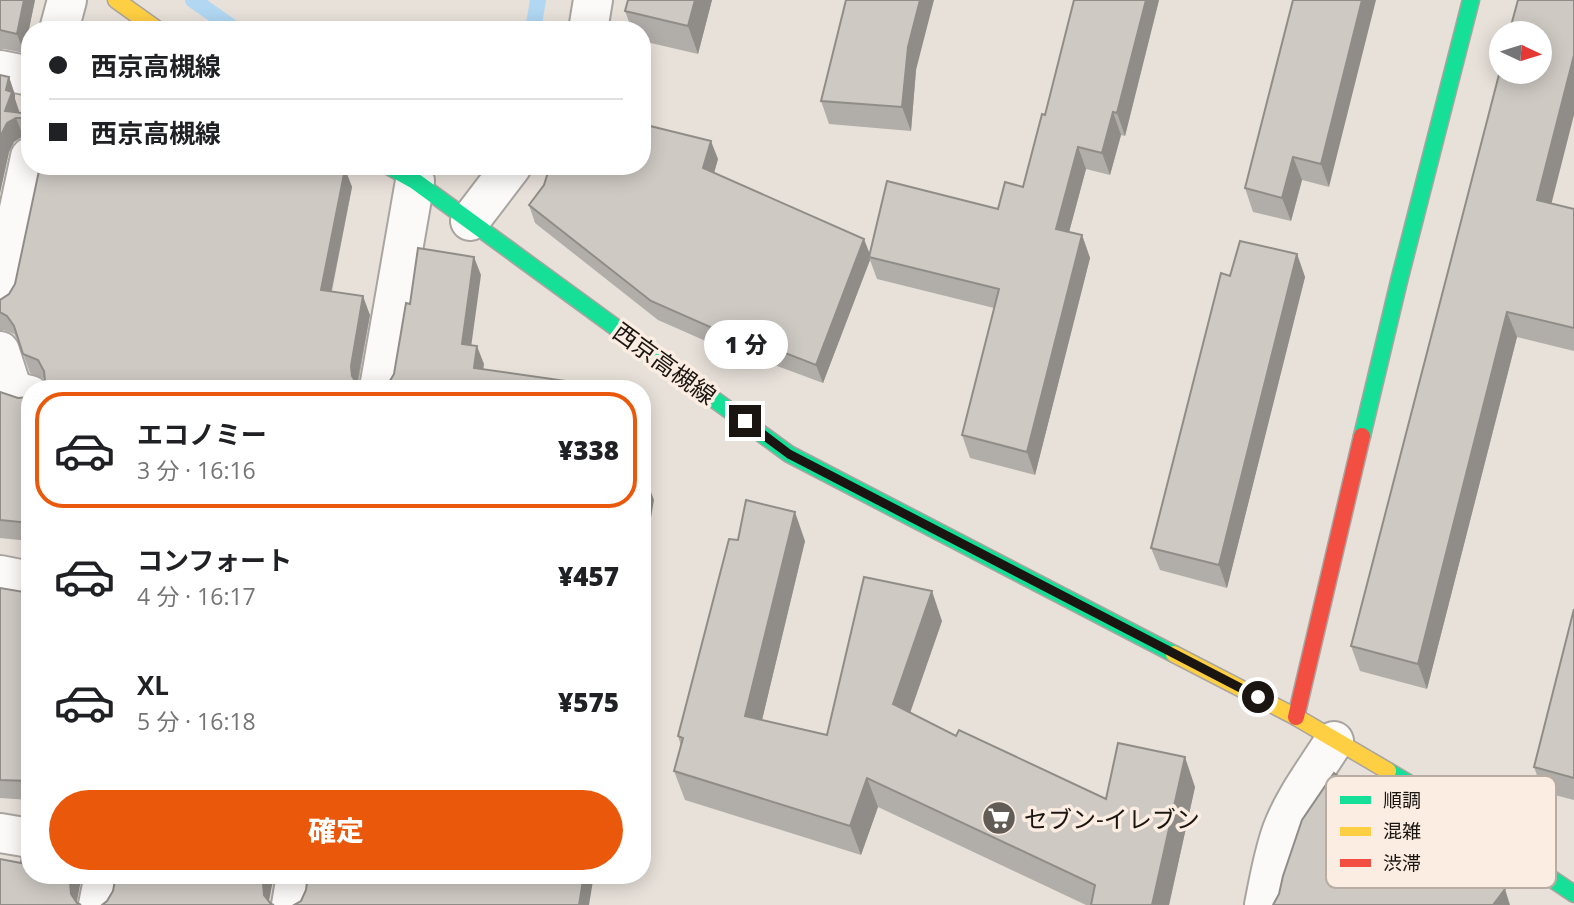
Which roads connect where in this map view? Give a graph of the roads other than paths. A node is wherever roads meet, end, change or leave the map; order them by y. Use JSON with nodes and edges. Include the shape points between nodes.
{"nodes":[{"id":1,"x":67,"y":0,"type":"edge"},
{"id":2,"x":116,"y":0,"type":"edge"},
{"id":3,"x":593,"y":0,"type":"edge"},
{"id":4,"x":1471,"y":0,"type":"edge"},
{"id":5,"x":61,"y":21,"type":"edge"},
{"id":6,"x":145,"y":21,"type":"edge"},
{"id":7,"x":590,"y":21,"type":"edge"},
{"id":8,"x":0,"y":70,"type":"edge"},
{"id":9,"x":21,"y":74,"type":"edge"},
{"id":10,"x":26,"y":175,"type":"edge"},
{"id":11,"x":401,"y":175,"type":"edge"},
{"id":12,"x":402,"y":175,"type":"edge"},
{"id":13,"x":505,"y":175,"type":"edge"},
{"id":14,"x":470,"y":221,"type":"junction"},
{"id":15,"x":0,"y":298,"type":"edge"},
{"id":16,"x":0,"y":351,"type":"edge"},
{"id":17,"x":380,"y":380,"type":"edge"},
{"id":18,"x":21,"y":393,"type":"edge"},
{"id":19,"x":0,"y":575,"type":"edge"},
{"id":20,"x":21,"y":579,"type":"edge"},
{"id":21,"x":1296,"y":717,"type":"junction"},
{"id":22,"x":1334,"y":741,"type":"junction"},
{"id":23,"x":1395,"y":776,"type":"edge"},
{"id":24,"x":0,"y":833,"type":"edge"},
{"id":25,"x":21,"y":836,"type":"edge"},
{"id":26,"x":1556,"y":882,"type":"edge"},
{"id":27,"x":102,"y":884,"type":"edge"},
{"id":28,"x":294,"y":884,"type":"edge"},
{"id":29,"x":1574,"y":894,"type":"edge"},
{"id":30,"x":98,"y":905,"type":"edge"},
{"id":31,"x":291,"y":905,"type":"edge"},
{"id":32,"x":1264,"y":905,"type":"edge"}],
"edges":[{"from":1,"to":5,"type":"street"},
{"from":2,"to":6,"type":"main road"},
{"from":3,"to":7,"type":"street"},
{"from":4,"to":21,"type":"main road"},
{"from":8,"to":9,"type":"street"},
{"from":10,"to":15,"type":"street"},
{"from":11,"to":17,"type":"street"},
{"from":12,"to":14,"type":"main road","name":"西京高槻線"},
{"from":13,"to":14,"type":"street"},
{"from":14,"to":21,"type":"main road","name":"西京高槻線","via":[[789,454]]},
{"from":16,"to":18,"type":"street","via":[[13,391]]},
{"from":19,"to":20,"type":"street"},
{"from":21,"to":22,"type":"main road","name":"西京高槻線"},
{"from":22,"to":23,"type":"main road","name":"西京高槻線"},
{"from":22,"to":32,"type":"street","via":[[1283,829]]},
{"from":24,"to":25,"type":"street"},
{"from":26,"to":29,"type":"main road","name":"西京高槻線"},
{"from":27,"to":30,"type":"street"},
{"from":28,"to":31,"type":"street"}]}
